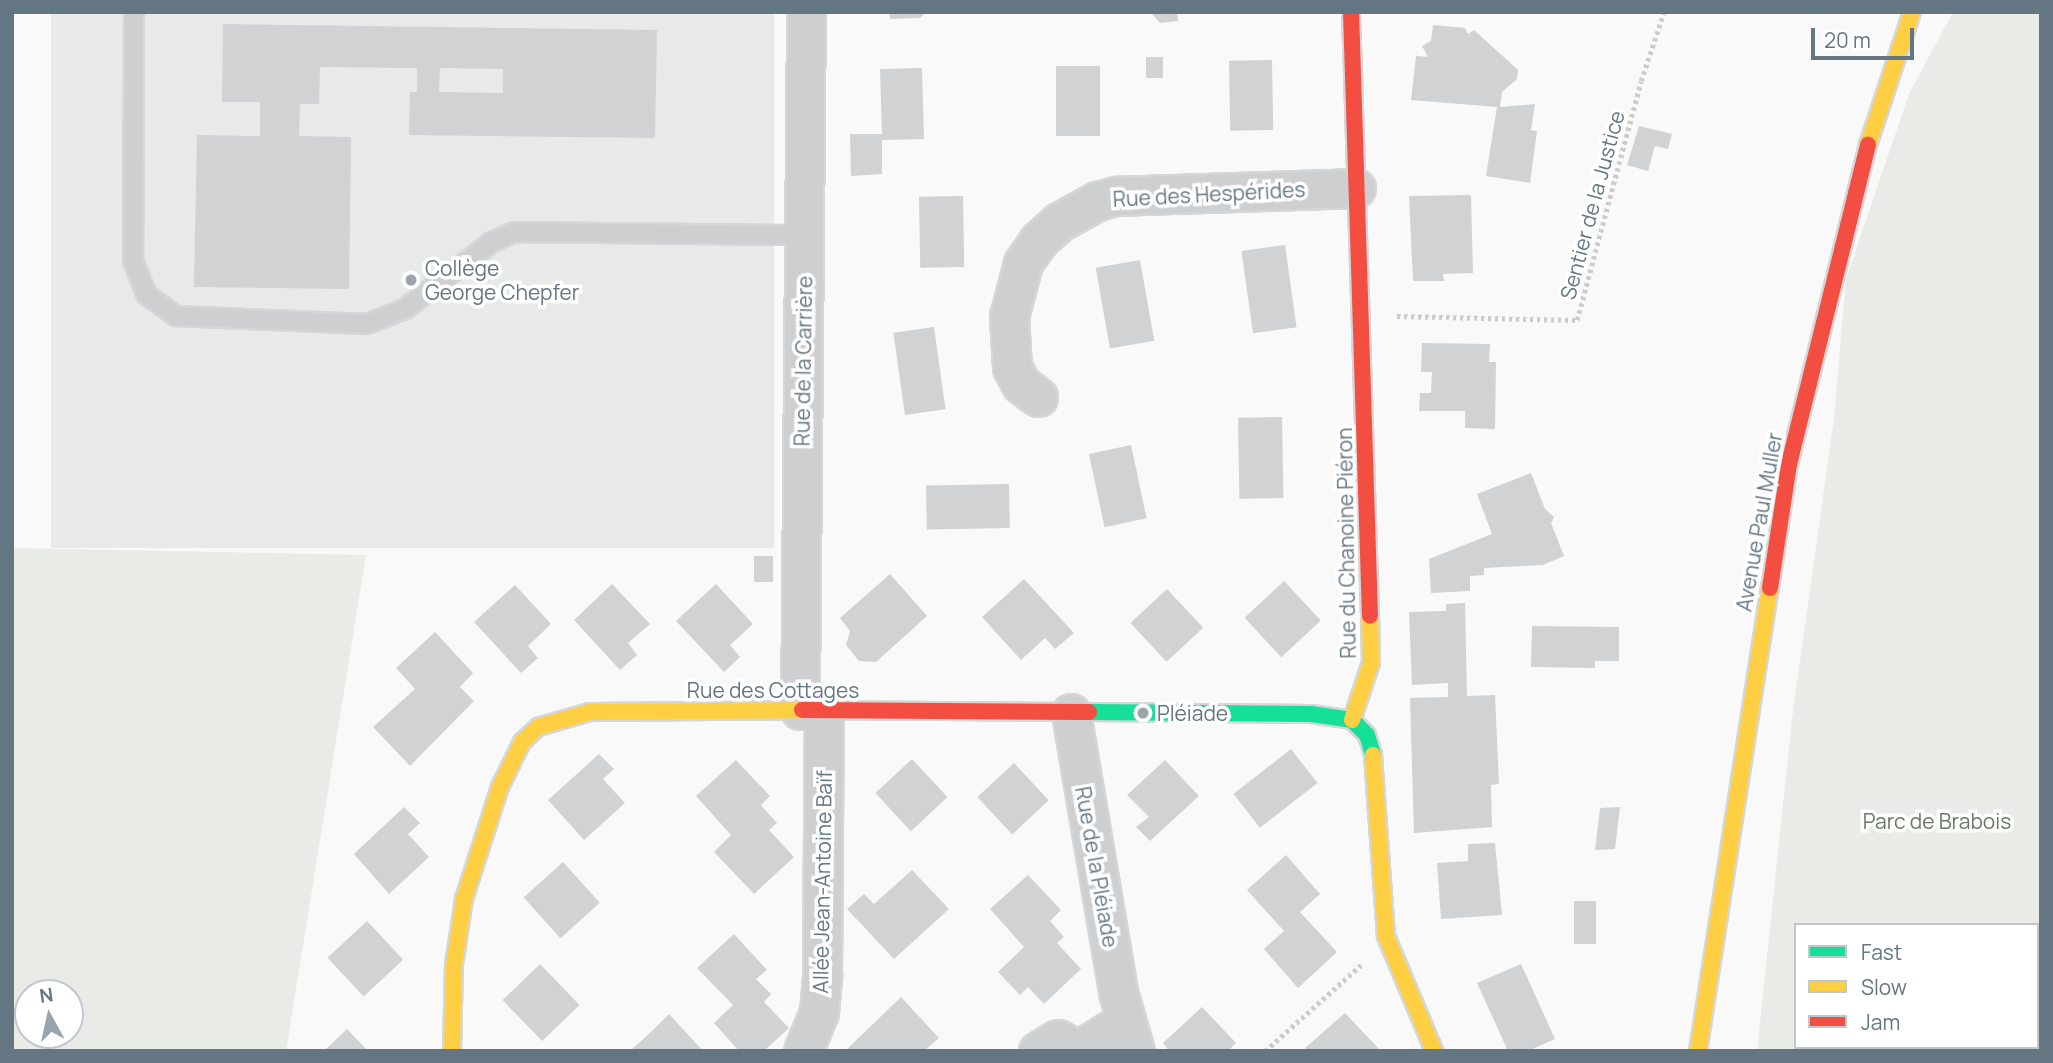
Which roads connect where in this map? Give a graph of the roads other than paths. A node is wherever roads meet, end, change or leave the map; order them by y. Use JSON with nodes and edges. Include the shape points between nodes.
{"nodes":[{"id":1,"x":134,"y":12,"type":"edge"},
{"id":2,"x":806,"y":12,"type":"edge"},
{"id":3,"x":1351,"y":12,"type":"edge"},
{"id":4,"x":1912,"y":12,"type":"edge"},
{"id":5,"x":1356,"y":187,"type":"junction"},
{"id":6,"x":804,"y":235,"type":"junction"},
{"id":7,"x":1038,"y":397,"type":"dead end"},
{"id":8,"x":812,"y":710,"type":"junction"},
{"id":9,"x":1071,"y":713,"type":"junction"},
{"id":10,"x":1352,"y":720,"type":"junction"},
{"id":11,"x":1130,"y":1036,"type":"edge"},
{"id":12,"x":1079,"y":1050,"type":"edge"},
{"id":13,"x":452,"y":1051,"type":"edge"},
{"id":14,"x":803,"y":1051,"type":"edge"},
{"id":15,"x":1038,"y":1051,"type":"edge"},
{"id":16,"x":1434,"y":1051,"type":"edge"},
{"id":17,"x":1698,"y":1051,"type":"edge"}],
"edges":[{"from":1,"to":6,"type":"lane","via":[[133,261],[147,295],[176,316],[367,324],[405,309],[492,242],[514,232]]},
{"from":2,"to":6,"type":"street","name":"Rue de la Carrière"},
{"from":3,"to":5,"type":"street","name":"Rue du Chanoine Piéron"},
{"from":4,"to":17,"type":"street","name":"Avenue Paul Muller","via":[[1856,183],[1788,464]]},
{"from":5,"to":7,"type":"street","name":"Rue des Hespérides","via":[[1116,196],[1059,222],[1038,240],[1023,264],[1009,317],[1012,366],[1021,384]]},
{"from":5,"to":10,"type":"street","name":"Rue du Chanoine Piéron","via":[[1371,663]]},
{"from":6,"to":8,"type":"street","name":"Rue de la Carrière"},
{"from":8,"to":9,"type":"street","name":"Rue des Cottages"},
{"from":8,"to":13,"type":"street","name":"Rue des Cottages","via":[[590,712],[538,727],[522,742],[499,787],[464,899],[454,965]]},
{"from":8,"to":14,"type":"street","name":"Allée Jean-Antoine Baïf","via":[[822,974],[819,1012]]},
{"from":9,"to":10,"type":"street","name":"Rue des Cottages","via":[[1311,713]]},
{"from":9,"to":11,"type":"street","name":"Rue de la Pléiade"},
{"from":10,"to":16,"type":"street","via":[[1367,735],[1375,761],[1380,894],[1391,954]]},
{"from":11,"to":12,"type":"street","name":"Rue de la Pléiade"},
{"from":12,"to":15,"type":"street","name":"Rue de la Pléiade","via":[[1058,1040]]}]}
